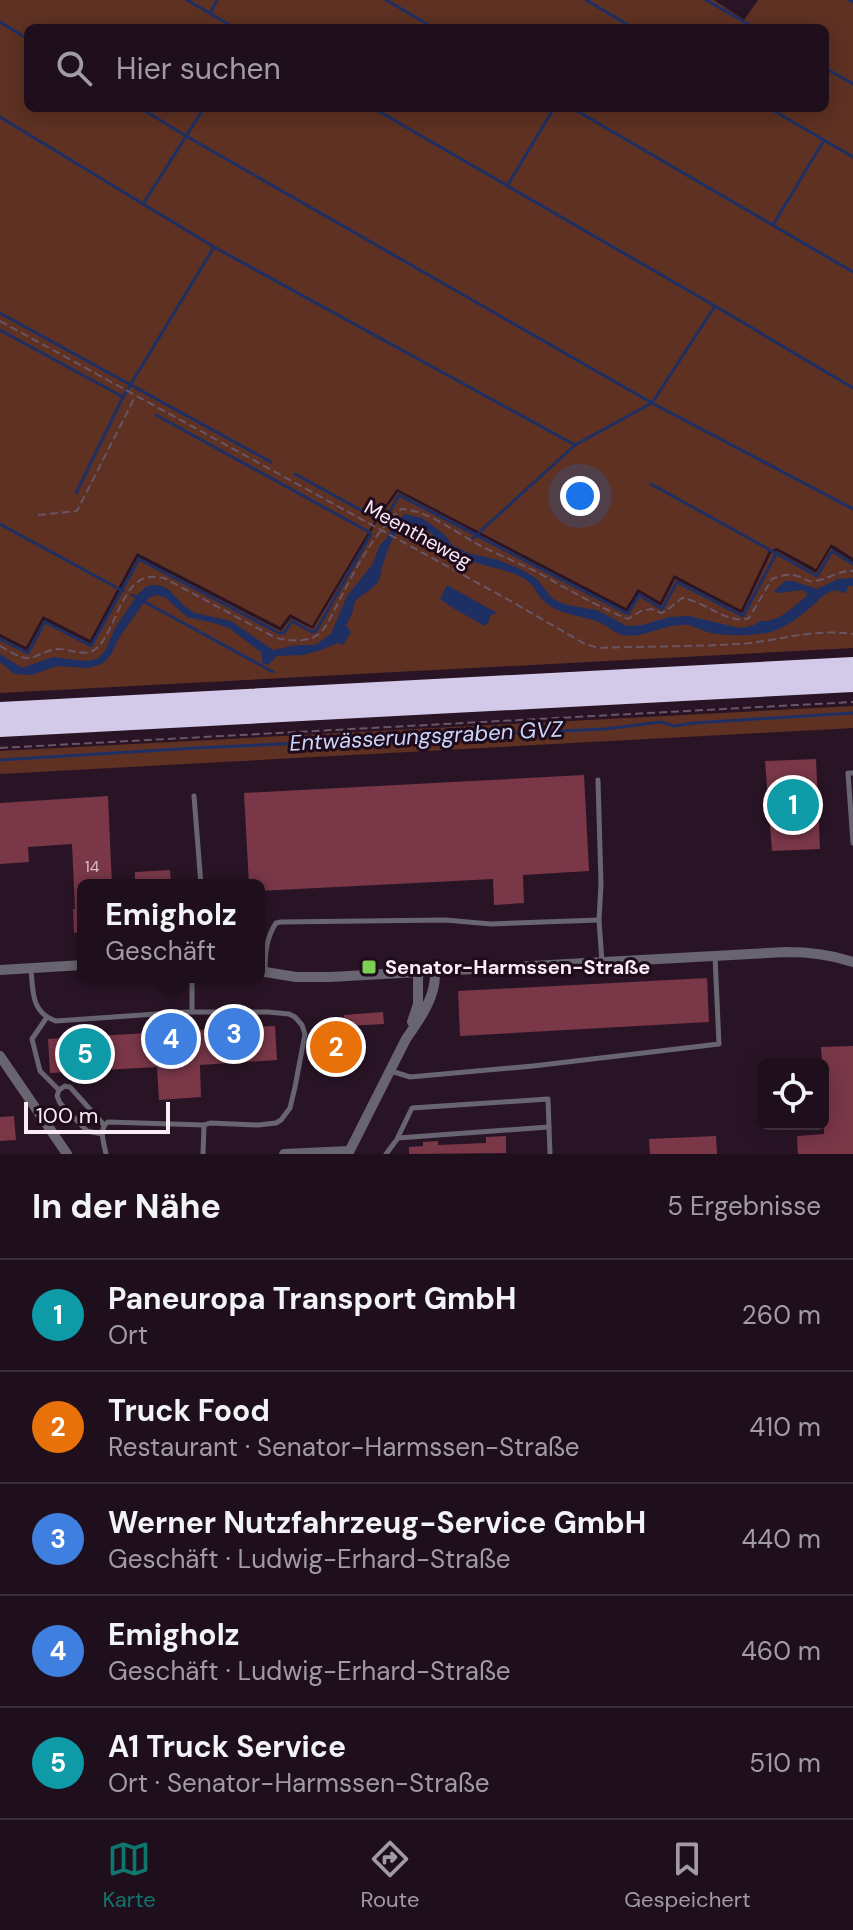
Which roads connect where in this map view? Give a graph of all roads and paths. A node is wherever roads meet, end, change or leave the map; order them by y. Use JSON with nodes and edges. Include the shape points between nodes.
{"nodes":[{"id":1,"x":0,"y":321,"type":"edge"},
{"id":2,"x":136,"y":396,"type":"junction"},
{"id":3,"x":38,"y":515,"type":"dead end"},
{"id":4,"x":381,"y":530,"type":"junction"},
{"id":5,"x":853,"y":571,"type":"edge"},
{"id":6,"x":853,"y":634,"type":"edge"},
{"id":7,"x":0,"y":646,"type":"edge"},
{"id":8,"x":853,"y":666,"type":"edge"},
{"id":9,"x":853,"y":683,"type":"edge"},
{"id":10,"x":853,"y":702,"type":"edge"},
{"id":11,"x":0,"y":711,"type":"edge"},
{"id":12,"x":0,"y":728,"type":"edge"},
{"id":13,"x":0,"y":748,"type":"edge"},
{"id":14,"x":853,"y":773,"type":"edge"},
{"id":15,"x":598,"y":780,"type":"dead end"},
{"id":16,"x":194,"y":796,"type":"dead end"},
{"id":17,"x":853,"y":843,"type":"edge"},
{"id":18,"x":201,"y":879,"type":"edge"},
{"id":19,"x":599,"y":920,"type":"junction"},
{"id":20,"x":265,"y":953,"type":"edge"},
{"id":21,"x":715,"y":956,"type":"junction"},
{"id":22,"x":853,"y":962,"type":"edge"},
{"id":23,"x":602,"y":963,"type":"junction"},
{"id":24,"x":77,"y":965,"type":"edge"},
{"id":25,"x":31,"y":968,"type":"junction"},
{"id":26,"x":0,"y":970,"type":"edge"},
{"id":27,"x":265,"y":972,"type":"edge"},
{"id":28,"x":435,"y":972,"type":"junction"},
{"id":29,"x":418,"y":973,"type":"junction"},
{"id":30,"x":192,"y":983,"type":"edge"},
{"id":31,"x":192,"y":1012,"type":"junction"},
{"id":32,"x":47,"y":1017,"type":"junction"},
{"id":33,"x":406,"y":1039,"type":"junction"},
{"id":34,"x":0,"y":1056,"type":"edge"},
{"id":35,"x":391,"y":1070,"type":"junction"},
{"id":36,"x":59,"y":1090,"type":"junction"},
{"id":37,"x":104,"y":1125,"type":"junction"},
{"id":38,"x":204,"y":1125,"type":"junction"},
{"id":39,"x":549,"y":1127,"type":"junction"},
{"id":40,"x":102,"y":1134,"type":"junction"},
{"id":41,"x":398,"y":1138,"type":"junction"},
{"id":42,"x":348,"y":1152,"type":"edge"},
{"id":43,"x":67,"y":1154,"type":"edge"},
{"id":44,"x":106,"y":1154,"type":"edge"},
{"id":45,"x":203,"y":1154,"type":"edge"},
{"id":46,"x":284,"y":1154,"type":"edge"},
{"id":47,"x":386,"y":1154,"type":"edge"},
{"id":48,"x":550,"y":1154,"type":"edge"}],
"edges":[{"from":1,"to":2,"type":"path","name":"Meentheweg"},
{"from":2,"to":3,"type":"path","via":[[77,511]]},
{"from":2,"to":4,"type":"path","name":"Meentheweg"},
{"from":4,"to":5,"type":"path","via":[[401,509],[411,510],[628,619],[651,609],[661,613],[682,598],[742,621],[772,579],[797,575],[818,581]]},
{"from":4,"to":6,"type":"path","name":"Meentheweg","via":[[598,648]]},
{"from":4,"to":7,"type":"path","via":[[322,631],[306,639],[276,638],[164,578],[148,576],[135,583],[93,651],[58,649],[30,658]]},
{"from":8,"to":11,"type":"highway"},
{"from":9,"to":12,"type":"highway"},
{"from":10,"to":13,"type":"path"},
{"from":14,"to":17,"type":"lane","via":[[848,773]]},
{"from":15,"to":19,"type":"lane"},
{"from":16,"to":18,"type":"lane"},
{"from":19,"to":20,"type":"lane","via":[[281,922],[269,934]]},
{"from":19,"to":23,"type":"lane"},
{"from":21,"to":22,"type":"street","via":[[809,952]]},
{"from":21,"to":23,"type":"street"},
{"from":21,"to":35,"type":"lane","via":[[719,1044],[410,1077]]},
{"from":23,"to":28,"type":"street"},
{"from":24,"to":25,"type":"street"},
{"from":25,"to":26,"type":"street"},
{"from":25,"to":32,"type":"lane","via":[[35,1003]]},
{"from":27,"to":29,"type":"street","via":[[296,977]]},
{"from":28,"to":29,"type":"street"},
{"from":28,"to":33,"type":"street","via":[[432,996]]},
{"from":29,"to":33,"type":"street","via":[[418,1004]]},
{"from":30,"to":31,"type":"lane"},
{"from":31,"to":32,"type":"lane","via":[[61,1021]]},
{"from":31,"to":38,"type":"lane","via":[[289,1014],[305,1034],[293,1098],[281,1120]]},
{"from":32,"to":36,"type":"lane","via":[[32,1039],[40,1071]]},
{"from":33,"to":35,"type":"street"},
{"from":34,"to":43,"type":"street"},
{"from":35,"to":42,"type":"street"},
{"from":36,"to":37,"type":"lane","via":[[70,1087]]},
{"from":36,"to":40,"type":"lane","via":[[60,1103],[87,1131]]},
{"from":37,"to":38,"type":"lane"},
{"from":37,"to":40,"type":"lane"},
{"from":38,"to":45,"type":"lane"},
{"from":39,"to":41,"type":"lane"},
{"from":39,"to":41,"type":"lane","via":[[548,1099],[412,1108]]},
{"from":39,"to":48,"type":"lane"},
{"from":40,"to":44,"type":"lane"},
{"from":41,"to":47,"type":"lane"},
{"from":42,"to":46,"type":"street"}]}
